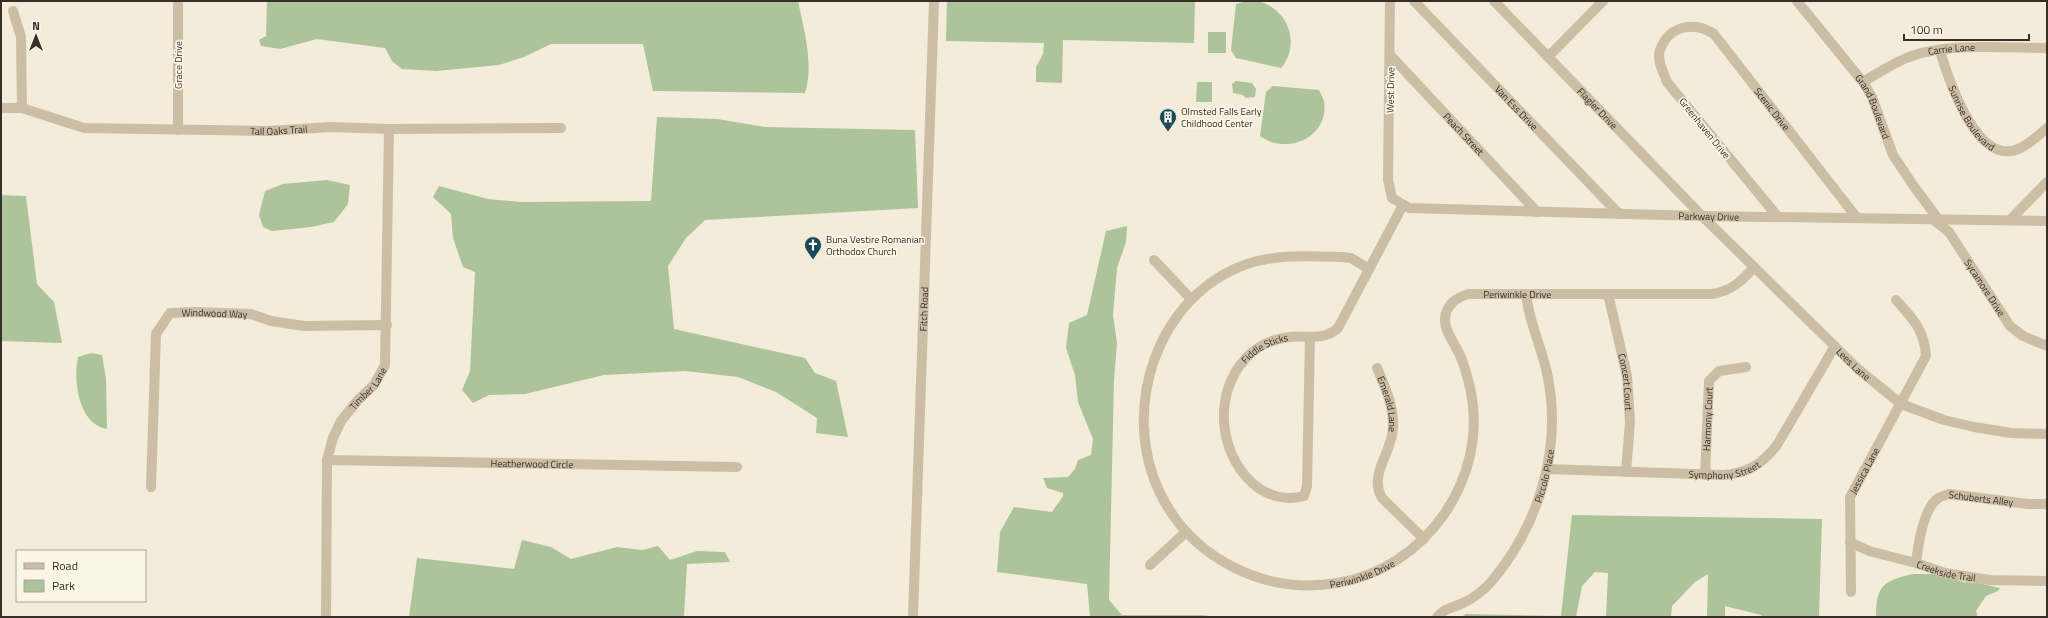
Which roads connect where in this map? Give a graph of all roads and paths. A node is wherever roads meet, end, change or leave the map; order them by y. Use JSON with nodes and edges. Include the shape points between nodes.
{"nodes":[{"id":1,"x":178,"y":1,"type":"edge"},
{"id":2,"x":934,"y":1,"type":"edge"},
{"id":3,"x":1390,"y":1,"type":"edge"},
{"id":4,"x":1414,"y":1,"type":"edge"},
{"id":5,"x":1494,"y":1,"type":"edge"},
{"id":6,"x":1603,"y":1,"type":"edge"},
{"id":7,"x":1797,"y":1,"type":"edge"},
{"id":8,"x":13,"y":11,"type":"dead end"},
{"id":9,"x":1674,"y":32,"type":"joint"},
{"id":10,"x":2047,"y":48,"type":"edge"},
{"id":11,"x":1940,"y":51,"type":"junction"},
{"id":12,"x":1390,"y":55,"type":"junction"},
{"id":13,"x":1548,"y":57,"type":"junction"},
{"id":14,"x":1863,"y":82,"type":"junction"},
{"id":15,"x":1,"y":108,"type":"edge"},
{"id":16,"x":22,"y":108,"type":"junction"},
{"id":17,"x":560,"y":128,"type":"dead end"},
{"id":18,"x":2047,"y":128,"type":"edge"},
{"id":19,"x":389,"y":129,"type":"junction"},
{"id":20,"x":178,"y":130,"type":"junction"},
{"id":21,"x":2047,"y":182,"type":"edge"},
{"id":22,"x":1402,"y":205,"type":"junction"},
{"id":23,"x":1537,"y":212,"type":"junction"},
{"id":24,"x":1619,"y":214,"type":"junction"},
{"id":25,"x":1702,"y":216,"type":"junction"},
{"id":26,"x":1778,"y":217,"type":"junction"},
{"id":27,"x":1857,"y":218,"type":"junction"},
{"id":28,"x":1935,"y":218,"type":"junction"},
{"id":29,"x":2011,"y":219,"type":"junction"},
{"id":30,"x":2047,"y":221,"type":"edge"},
{"id":31,"x":1154,"y":260,"type":"dead end"},
{"id":32,"x":1754,"y":267,"type":"junction"},
{"id":33,"x":1369,"y":268,"type":"junction"},
{"id":34,"x":1526,"y":294,"type":"junction"},
{"id":35,"x":1608,"y":294,"type":"junction"},
{"id":36,"x":1191,"y":299,"type":"junction"},
{"id":37,"x":1896,"y":300,"type":"dead end"},
{"id":38,"x":387,"y":325,"type":"junction"},
{"id":39,"x":1310,"y":337,"type":"junction"},
{"id":40,"x":1835,"y":346,"type":"junction"},
{"id":41,"x":2047,"y":346,"type":"edge"},
{"id":42,"x":1746,"y":367,"type":"dead end"},
{"id":43,"x":1377,"y":368,"type":"dead end"},
{"id":44,"x":1901,"y":404,"type":"junction"},
{"id":45,"x":2047,"y":434,"type":"edge"},
{"id":46,"x":327,"y":460,"type":"junction"},
{"id":47,"x":737,"y":467,"type":"dead end"},
{"id":48,"x":1547,"y":469,"type":"junction"},
{"id":49,"x":1626,"y":472,"type":"junction"},
{"id":50,"x":1705,"y":475,"type":"junction"},
{"id":51,"x":151,"y":487,"type":"dead end"},
{"id":52,"x":2047,"y":504,"type":"edge"},
{"id":53,"x":1186,"y":532,"type":"junction"},
{"id":54,"x":1424,"y":539,"type":"junction"},
{"id":55,"x":1850,"y":542,"type":"junction"},
{"id":56,"x":1916,"y":563,"type":"junction"},
{"id":57,"x":1150,"y":565,"type":"dead end"},
{"id":58,"x":2047,"y":582,"type":"edge"},
{"id":59,"x":1851,"y":592,"type":"dead end"},
{"id":60,"x":326,"y":617,"type":"edge"},
{"id":61,"x":913,"y":617,"type":"edge"},
{"id":62,"x":1437,"y":617,"type":"edge"}],
"edges":[{"from":1,"to":20,"type":"street","name":"Grace Drive"},
{"from":2,"to":61,"type":"street","name":"Fitch Road"},
{"from":3,"to":12,"type":"street","name":"West Drive"},
{"from":4,"to":24,"type":"street","name":"Van Ess Drive"},
{"from":5,"to":13,"type":"street","name":"Flagler Drive"},
{"from":6,"to":13,"type":"street"},
{"from":7,"to":14,"type":"street","name":"Grand Boulevard"},
{"from":8,"to":16,"type":"street","via":[[21,37]]},
{"from":9,"to":26,"type":"street","name":"Greenhaven Drive","via":[[1660,50],[1660,63],[1667,82]]},
{"from":9,"to":27,"type":"street","name":"Scenic Drive","via":[[1685,27],[1697,26],[1714,34]]},
{"from":10,"to":11,"type":"street","name":"Carrie Lane","via":[[1959,48]]},
{"from":11,"to":14,"type":"street","name":"Carrie Lane","via":[[1910,56]]},
{"from":11,"to":18,"type":"street","name":"Sunrise Boulevard","via":[[1946,72],[1967,118],[1979,136],[1993,148],[2012,152]]},
{"from":12,"to":22,"type":"street","name":"West Drive","via":[[1388,180],[1392,198]]},
{"from":12,"to":23,"type":"street","name":"Peach Street"},
{"from":13,"to":25,"type":"street","name":"Flagler Drive"},
{"from":14,"to":28,"type":"street","name":"Grand Boulevard","via":[[1872,97],[1894,155]]},
{"from":15,"to":16,"type":"street","name":"Tall Oaks Trail"},
{"from":16,"to":20,"type":"street","name":"Tall Oaks Trail","via":[[84,128]]},
{"from":17,"to":19,"type":"street","name":"Tall Oaks Trail"},
{"from":19,"to":20,"type":"street","name":"Tall Oaks Trail","via":[[331,127],[268,131]]},
{"from":19,"to":38,"type":"street","name":"Timber Lane"},
{"from":21,"to":29,"type":"street"},
{"from":22,"to":23,"type":"street","name":"Parkway Drive","via":[[1409,208]]},
{"from":22,"to":33,"type":"street","name":"Fiddle Sticks"},
{"from":23,"to":24,"type":"street","name":"Parkway Drive"},
{"from":24,"to":25,"type":"street","name":"Parkway Drive"},
{"from":25,"to":26,"type":"street","name":"Parkway Drive"},
{"from":25,"to":32,"type":"street","name":"Lees Lane"},
{"from":26,"to":27,"type":"street","name":"Parkway Drive"},
{"from":27,"to":28,"type":"street","name":"Parkway Drive"},
{"from":28,"to":29,"type":"street","name":"Parkway Drive"},
{"from":28,"to":41,"type":"street","name":"Sycamore Drive","via":[[1949,232],[2010,326],[2023,336]]},
{"from":29,"to":30,"type":"street","name":"Parkway Drive"},
{"from":31,"to":36,"type":"street"},
{"from":32,"to":35,"type":"street","name":"Periwinkle Drive","via":[[1735,286],[1712,294]]},
{"from":32,"to":40,"type":"street","name":"Lees Lane"},
{"from":33,"to":36,"type":"street","name":"Periwinkle Drive","via":[[1342,256],[1285,256],[1246,265],[1226,274]]},
{"from":33,"to":39,"type":"street","name":"Fiddle Sticks","via":[[1338,328],[1327,336]]},
{"from":34,"to":35,"type":"street","name":"Periwinkle Drive"},
{"from":34,"to":48,"type":"street","name":"Piccolo Place","via":[[1528,313],[1543,356],[1550,391],[1551,434]]},
{"from":34,"to":54,"type":"street","name":"Periwinkle Drive","via":[[1465,295],[1457,298],[1446,311],[1446,328],[1463,362],[1471,395],[1472,442],[1467,467],[1457,493],[1439,522]]},
{"from":35,"to":49,"type":"street","name":"Concert Court","via":[[1629,392],[1630,428]]},
{"from":36,"to":53,"type":"street","name":"Periwinkle Drive","via":[[1172,322],[1157,349],[1147,384],[1145,405],[1145,434],[1152,470],[1167,505]]},
{"from":37,"to":44,"type":"street","name":"Jessica Lane","via":[[1916,322],[1925,340],[1926,356]]},
{"from":38,"to":46,"type":"street","name":"Timber Lane","via":[[385,366],[374,385],[341,421]]},
{"from":38,"to":51,"type":"street","name":"Windwood Way","via":[[304,326],[271,321],[250,314],[170,313],[156,334]]},
{"from":39,"to":39,"type":"street","name":"Fiddle Sticks","via":[[1289,337],[1271,341],[1260,347],[1246,357],[1229,384],[1225,409],[1228,446],[1240,470],[1250,482],[1280,497],[1294,499],[1304,496],[1307,479]]},
{"from":40,"to":44,"type":"street","name":"Lees Lane","via":[[1858,369]]},
{"from":40,"to":50,"type":"street","name":"Symphony Street","via":[[1784,434],[1768,456],[1743,473]]},
{"from":42,"to":50,"type":"street","name":"Harmony Court","via":[[1719,371],[1708,381]]},
{"from":43,"to":54,"type":"street","name":"Emerald Lane","via":[[1391,404],[1393,428],[1388,453],[1378,475],[1378,489],[1382,498]]},
{"from":44,"to":45,"type":"street","name":"Lees Lane","via":[[1944,420],[1974,427],[2010,433]]},
{"from":44,"to":55,"type":"street","name":"Jessica Lane","via":[[1850,497]]},
{"from":46,"to":47,"type":"street","name":"Heatherwood Circle"},
{"from":46,"to":60,"type":"street","name":"Timber Lane"},
{"from":48,"to":49,"type":"street","name":"Symphony Street"},
{"from":48,"to":62,"type":"street","name":"Piccolo Place","via":[[1533,514],[1514,551],[1500,571],[1476,596],[1446,609]]},
{"from":49,"to":50,"type":"street","name":"Symphony Street"},
{"from":52,"to":56,"type":"street","name":"Schuberts Alley","via":[[1949,494],[1938,498],[1931,506],[1919,538]]},
{"from":53,"to":54,"type":"street","name":"Periwinkle Drive","via":[[1214,556],[1240,571],[1272,582],[1303,586],[1336,583],[1370,574],[1409,552]]},
{"from":53,"to":57,"type":"street"},
{"from":55,"to":56,"type":"street","name":"Creekside Trail","via":[[1869,551]]},
{"from":55,"to":59,"type":"street","name":"Jessica Lane"},
{"from":56,"to":58,"type":"street","name":"Creekside Trail","via":[[1945,573],[1990,580]]}]}
